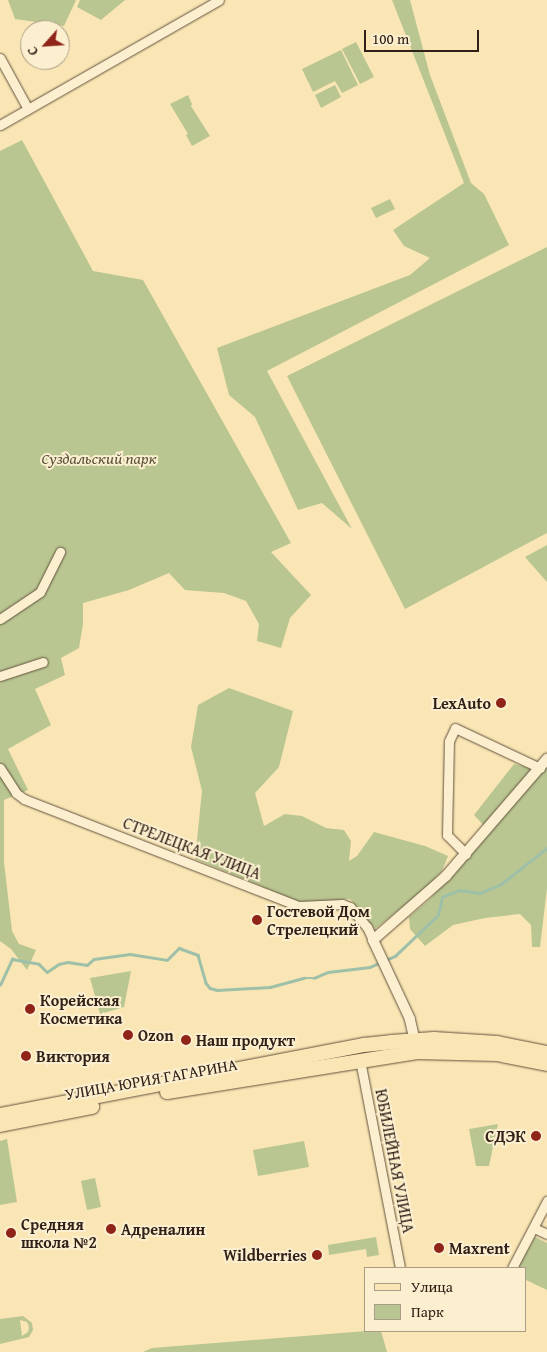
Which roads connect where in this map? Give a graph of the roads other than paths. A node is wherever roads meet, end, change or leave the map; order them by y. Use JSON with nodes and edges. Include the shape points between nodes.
{"nodes":[{"id":1,"x":219,"y":0,"type":"edge"},
{"id":2,"x":0,"y":58,"type":"edge"},
{"id":3,"x":28,"y":109,"type":"junction"},
{"id":4,"x":0,"y":125,"type":"edge"},
{"id":5,"x":60,"y":552,"type":"dead end"},
{"id":6,"x":0,"y":619,"type":"edge"},
{"id":7,"x":43,"y":662,"type":"dead end"},
{"id":8,"x":0,"y":676,"type":"edge"},
{"id":9,"x":547,"y":759,"type":"edge"},
{"id":10,"x":0,"y":768,"type":"edge"},
{"id":11,"x":540,"y":768,"type":"junction"},
{"id":12,"x":466,"y":854,"type":"junction"},
{"id":13,"x":373,"y":940,"type":"junction"},
{"id":14,"x":416,"y":1046,"type":"junction"},
{"id":15,"x":547,"y":1053,"type":"edge"},
{"id":16,"x":360,"y":1060,"type":"junction"},
{"id":17,"x":547,"y":1064,"type":"edge"},
{"id":18,"x":0,"y":1115,"type":"edge"},
{"id":19,"x":0,"y":1126,"type":"edge"},
{"id":20,"x":547,"y":1202,"type":"edge"},
{"id":21,"x":534,"y":1228,"type":"junction"},
{"id":22,"x":547,"y":1234,"type":"edge"},
{"id":23,"x":400,"y":1267,"type":"edge"},
{"id":24,"x":513,"y":1267,"type":"edge"}],
"edges":[{"from":1,"to":3,"type":"street"},
{"from":2,"to":3,"type":"street"},
{"from":3,"to":4,"type":"street"},
{"from":5,"to":6,"type":"street","via":[[40,592]]},
{"from":7,"to":8,"type":"street"},
{"from":9,"to":11,"type":"street"},
{"from":10,"to":13,"type":"street","name":"СТРЕЛЕЦКАЯ УЛИЦА","via":[[16,793],[24,799],[299,906],[342,904],[350,907]]},
{"from":11,"to":12,"type":"street"},
{"from":11,"to":12,"type":"street","via":[[455,728],[449,741],[447,836]]},
{"from":12,"to":13,"type":"street","via":[[427,894]]},
{"from":13,"to":14,"type":"street","name":"СТРЕЛЕЦКАЯ УЛИЦА","via":[[410,1019]]},
{"from":14,"to":15,"type":"main road","name":"УЛИЦА ЮРИЯ ГАГАРИНА","via":[[497,1043]]},
{"from":14,"to":16,"type":"main road","name":"УЛИЦА ЮРИЯ ГАГАРИНА"},
{"from":14,"to":17,"type":"main road","name":"УЛИЦА ЮРИЯ ГАГАРИНА","via":[[497,1054]]},
{"from":14,"to":18,"type":"main road","name":"УЛИЦА ЮРИЯ ГАГАРИНА","via":[[364,1045]]},
{"from":16,"to":19,"type":"main road","name":"УЛИЦА ЮРИЯ ГАГАРИНА","via":[[124,1100]]},
{"from":16,"to":23,"type":"street","name":"ЮБИЛЕЙНАЯ УЛИЦА"},
{"from":20,"to":21,"type":"street"},
{"from":21,"to":22,"type":"street"},
{"from":21,"to":24,"type":"street"}]}
